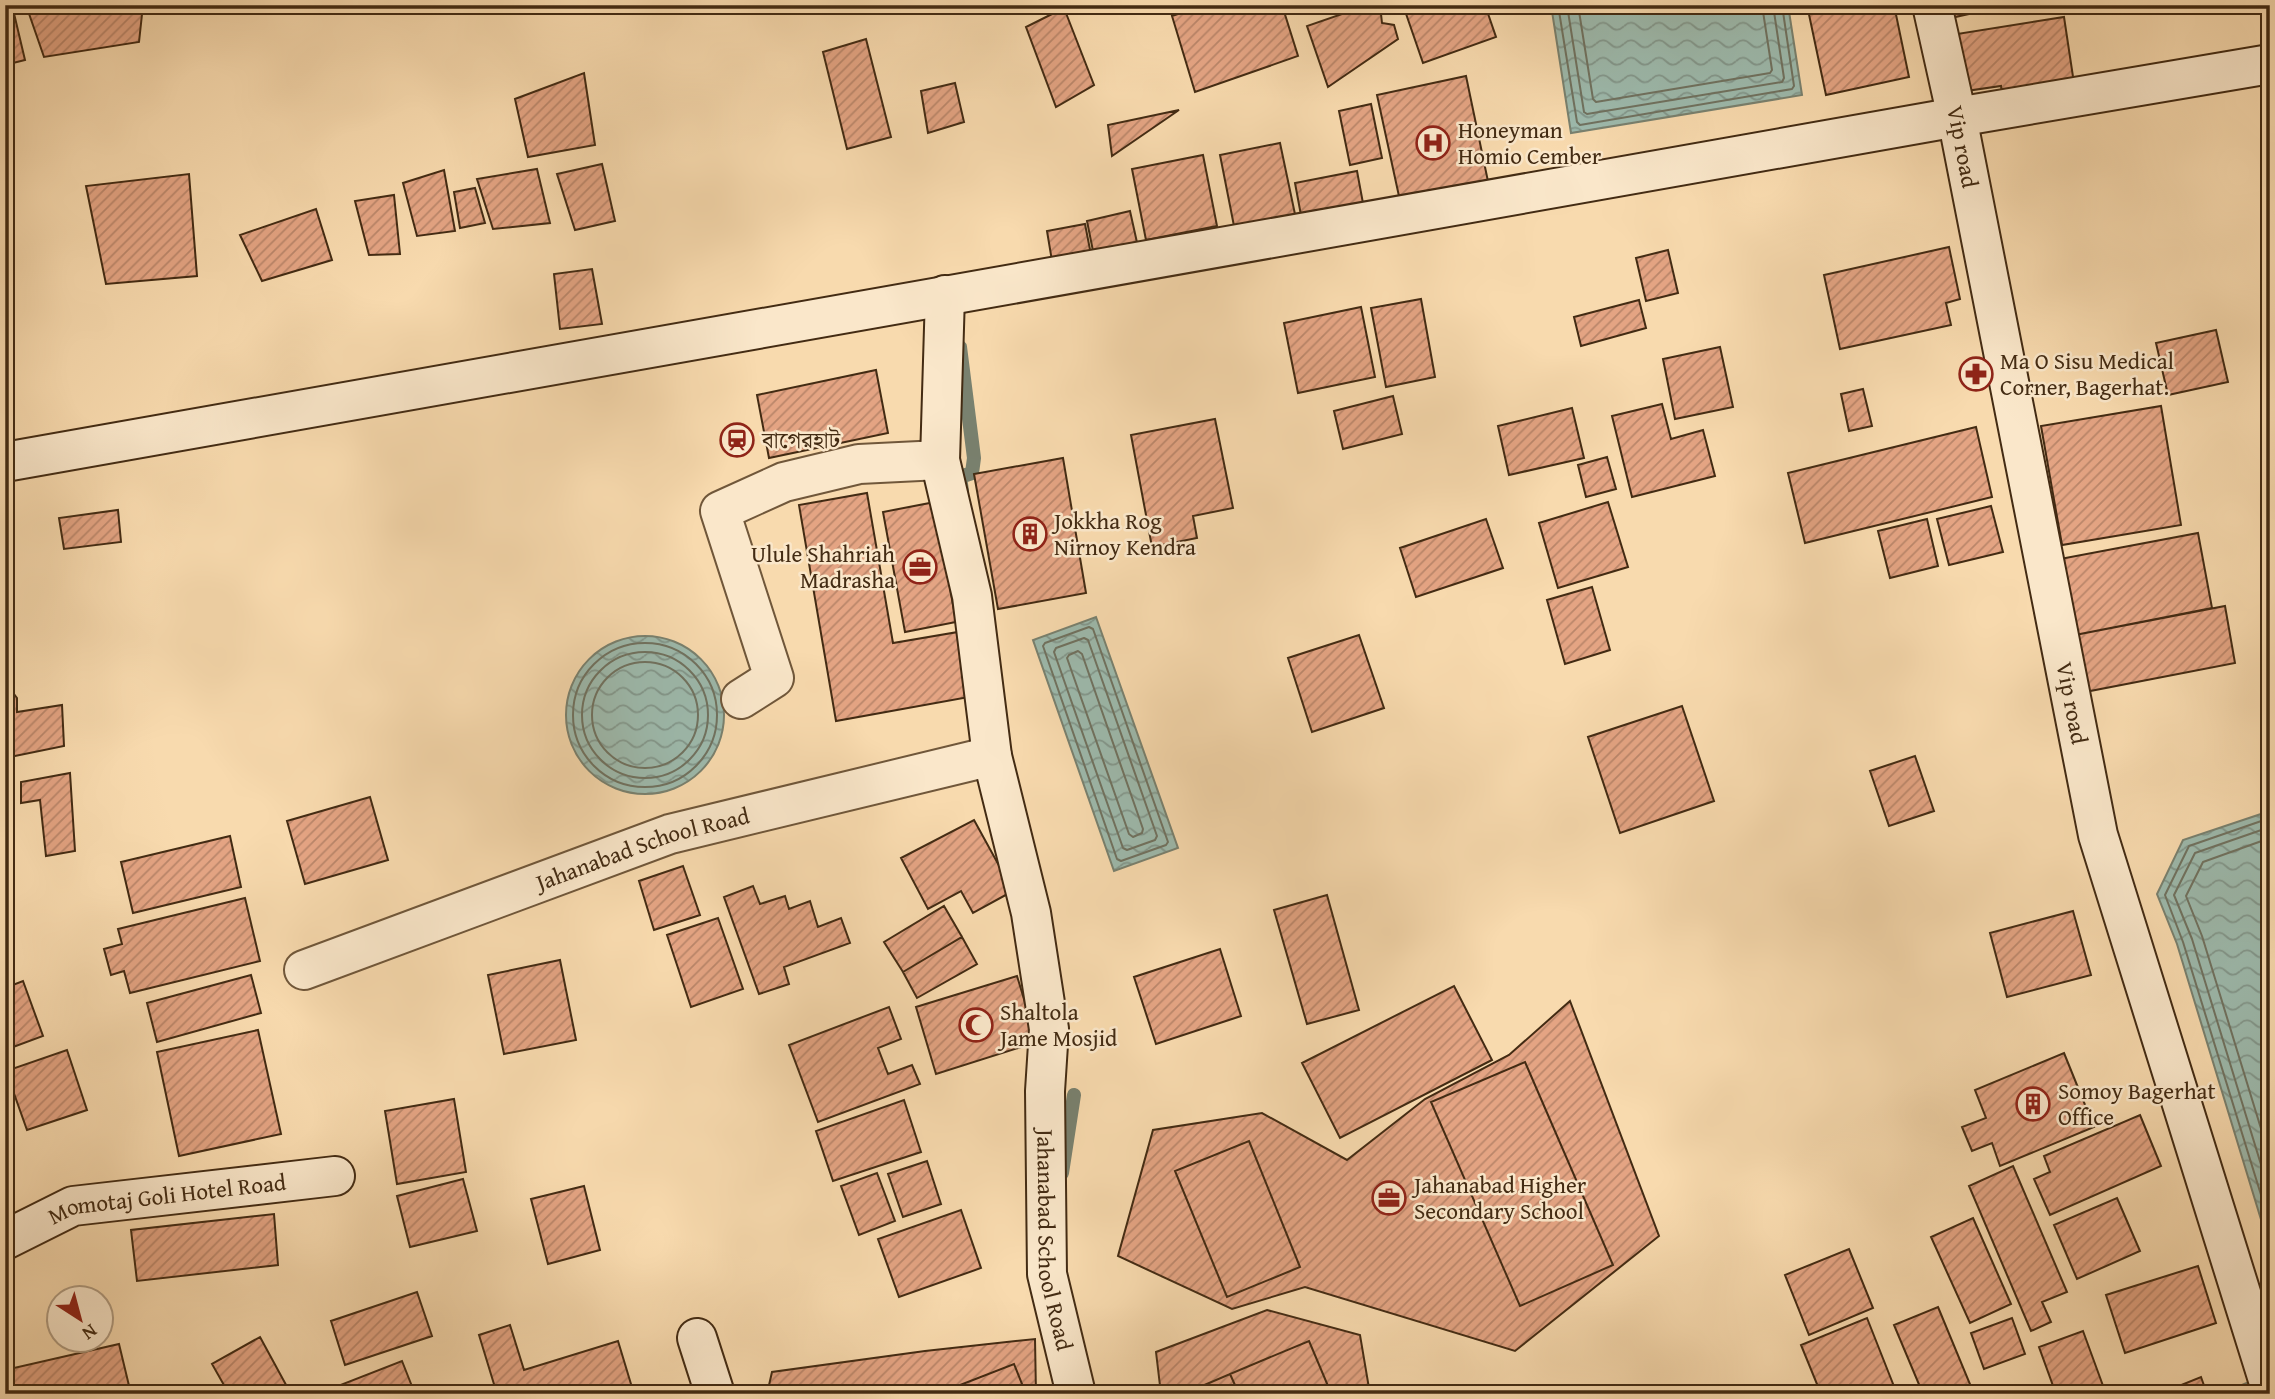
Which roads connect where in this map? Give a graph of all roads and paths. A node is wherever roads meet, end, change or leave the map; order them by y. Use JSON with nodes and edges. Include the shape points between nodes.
{"nodes":[{"id":1,"x":1932,"y":5,"type":"edge"},
{"id":2,"x":2270,"y":64,"type":"edge"},
{"id":3,"x":1958,"y":117,"type":"junction"},
{"id":4,"x":945,"y":295,"type":"junction"},
{"id":5,"x":940,"y":460,"type":"junction"},
{"id":6,"x":5,"y":462,"type":"edge"},
{"id":7,"x":741,"y":699,"type":"dead end"},
{"id":8,"x":992,"y":756,"type":"junction"},
{"id":9,"x":304,"y":970,"type":"dead end"},
{"id":10,"x":335,"y":1176,"type":"dead end"},
{"id":11,"x":5,"y":1240,"type":"edge"},
{"id":12,"x":697,"y":1338,"type":"dead end"},
{"id":13,"x":2270,"y":1386,"type":"edge"},
{"id":14,"x":715,"y":1394,"type":"edge"},
{"id":15,"x":1076,"y":1394,"type":"edge"}],
"edges":[{"from":1,"to":3,"type":"street","name":"Vip road"},
{"from":2,"to":3,"type":"street"},
{"from":3,"to":4,"type":"street"},
{"from":3,"to":13,"type":"street","name":"Vip road","via":[[2098,835]]},
{"from":4,"to":5,"type":"street","name":"Jahanabad School Road"},
{"from":4,"to":6,"type":"street"},
{"from":5,"to":7,"type":"street","via":[[859,464],[784,482],[720,511],[774,678]]},
{"from":5,"to":8,"type":"street","name":"Jahanabad School Road","via":[[972,596]]},
{"from":8,"to":9,"type":"street","name":"Jahanabad School Road","via":[[670,834]]},
{"from":8,"to":15,"type":"street","name":"Jahanabad School Road","via":[[1031,913],[1049,1029],[1047,1274]]},
{"from":10,"to":11,"type":"street","name":"Momotaj Goli Hotel Road","via":[[73,1206]]},
{"from":12,"to":14,"type":"street"}]}
